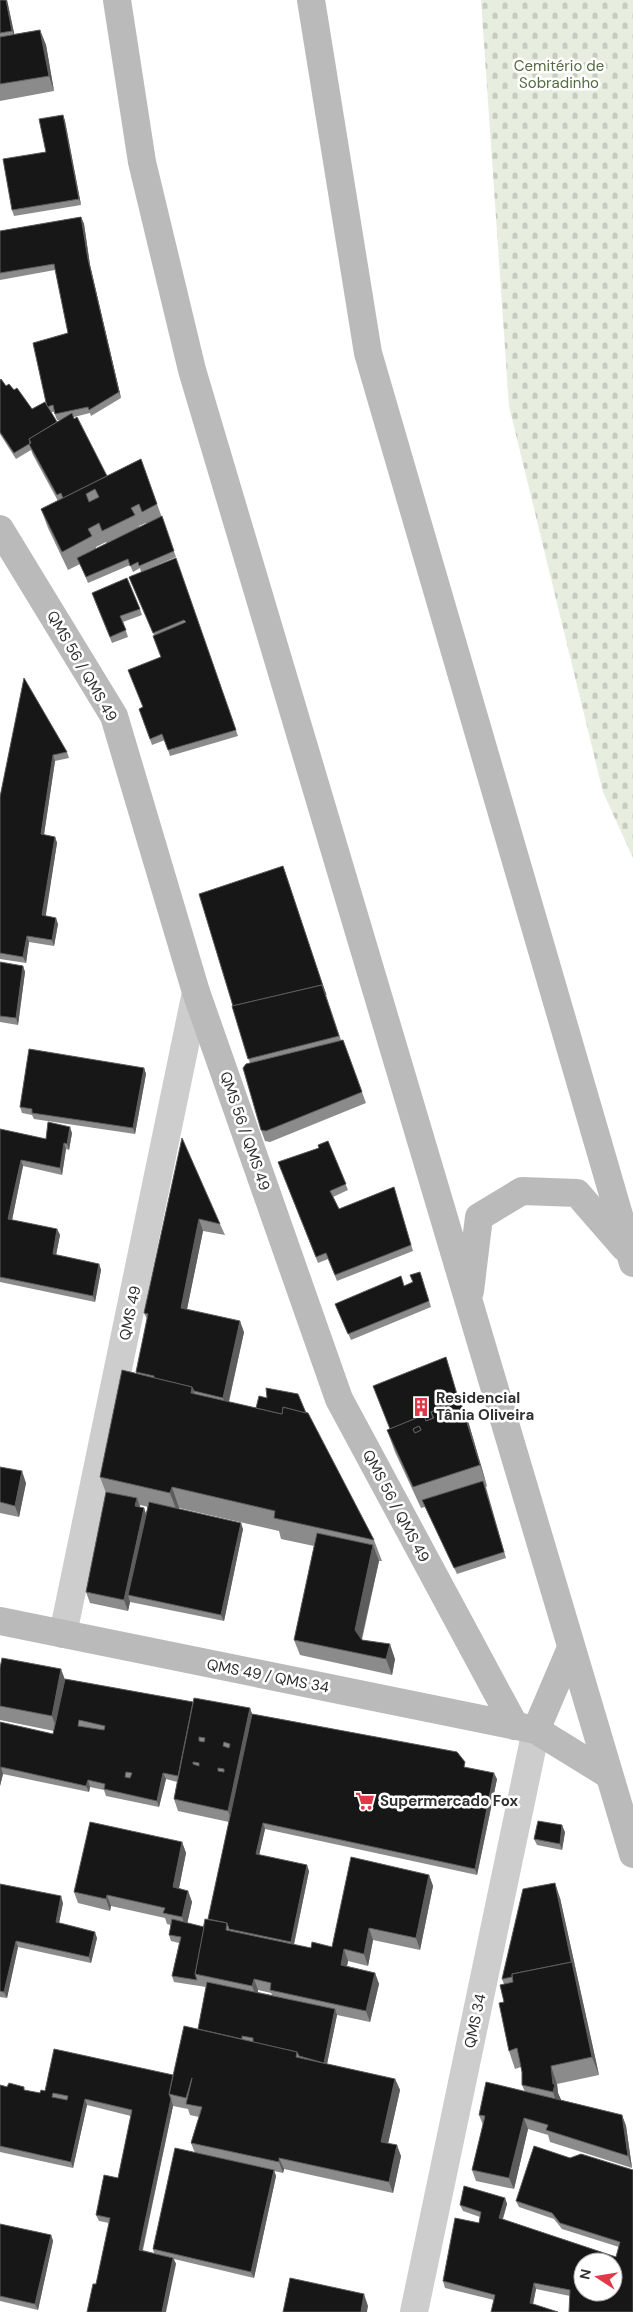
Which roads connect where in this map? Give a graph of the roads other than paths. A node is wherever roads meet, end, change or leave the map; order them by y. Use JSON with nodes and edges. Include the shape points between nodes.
{"nodes":[{"id":1,"x":116,"y":0,"type":"edge"},
{"id":2,"x":311,"y":0,"type":"edge"},
{"id":3,"x":0,"y":529,"type":"edge"},
{"id":4,"x":196,"y":992,"type":"junction"},
{"id":5,"x":632,"y":1258,"type":"edge"},
{"id":6,"x":468,"y":1302,"type":"junction"},
{"id":7,"x":1,"y":1625,"type":"edge"},
{"id":8,"x":63,"y":1634,"type":"junction"},
{"id":9,"x":571,"y":1648,"type":"junction"},
{"id":10,"x":525,"y":1728,"type":"junction"},
{"id":11,"x":609,"y":1775,"type":"junction"},
{"id":12,"x":633,"y":1854,"type":"edge"},
{"id":13,"x":414,"y":2312,"type":"edge"}],
"edges":[{"from":1,"to":6,"type":"main road","via":[[142,162],[192,370]]},
{"from":2,"to":5,"type":"main road","via":[[368,353]]},
{"from":3,"to":4,"type":"main road","name":"QMS 56 / QMS 49","via":[[114,716]]},
{"from":4,"to":8,"type":"street","name":"QMS 49"},
{"from":4,"to":10,"type":"main road","name":"QMS 56 / QMS 49","via":[[339,1399]]},
{"from":5,"to":6,"type":"main road","via":[[577,1193],[522,1191],[478,1217]]},
{"from":6,"to":9,"type":"main road"},
{"from":7,"to":8,"type":"main road","name":"QMS 49 / QMS 34"},
{"from":8,"to":10,"type":"main road","name":"QMS 49 / QMS 34"},
{"from":9,"to":10,"type":"main road"},
{"from":9,"to":11,"type":"main road"},
{"from":10,"to":11,"type":"main road"},
{"from":10,"to":13,"type":"street","name":"QMS 34"},
{"from":11,"to":12,"type":"main road"}]}
